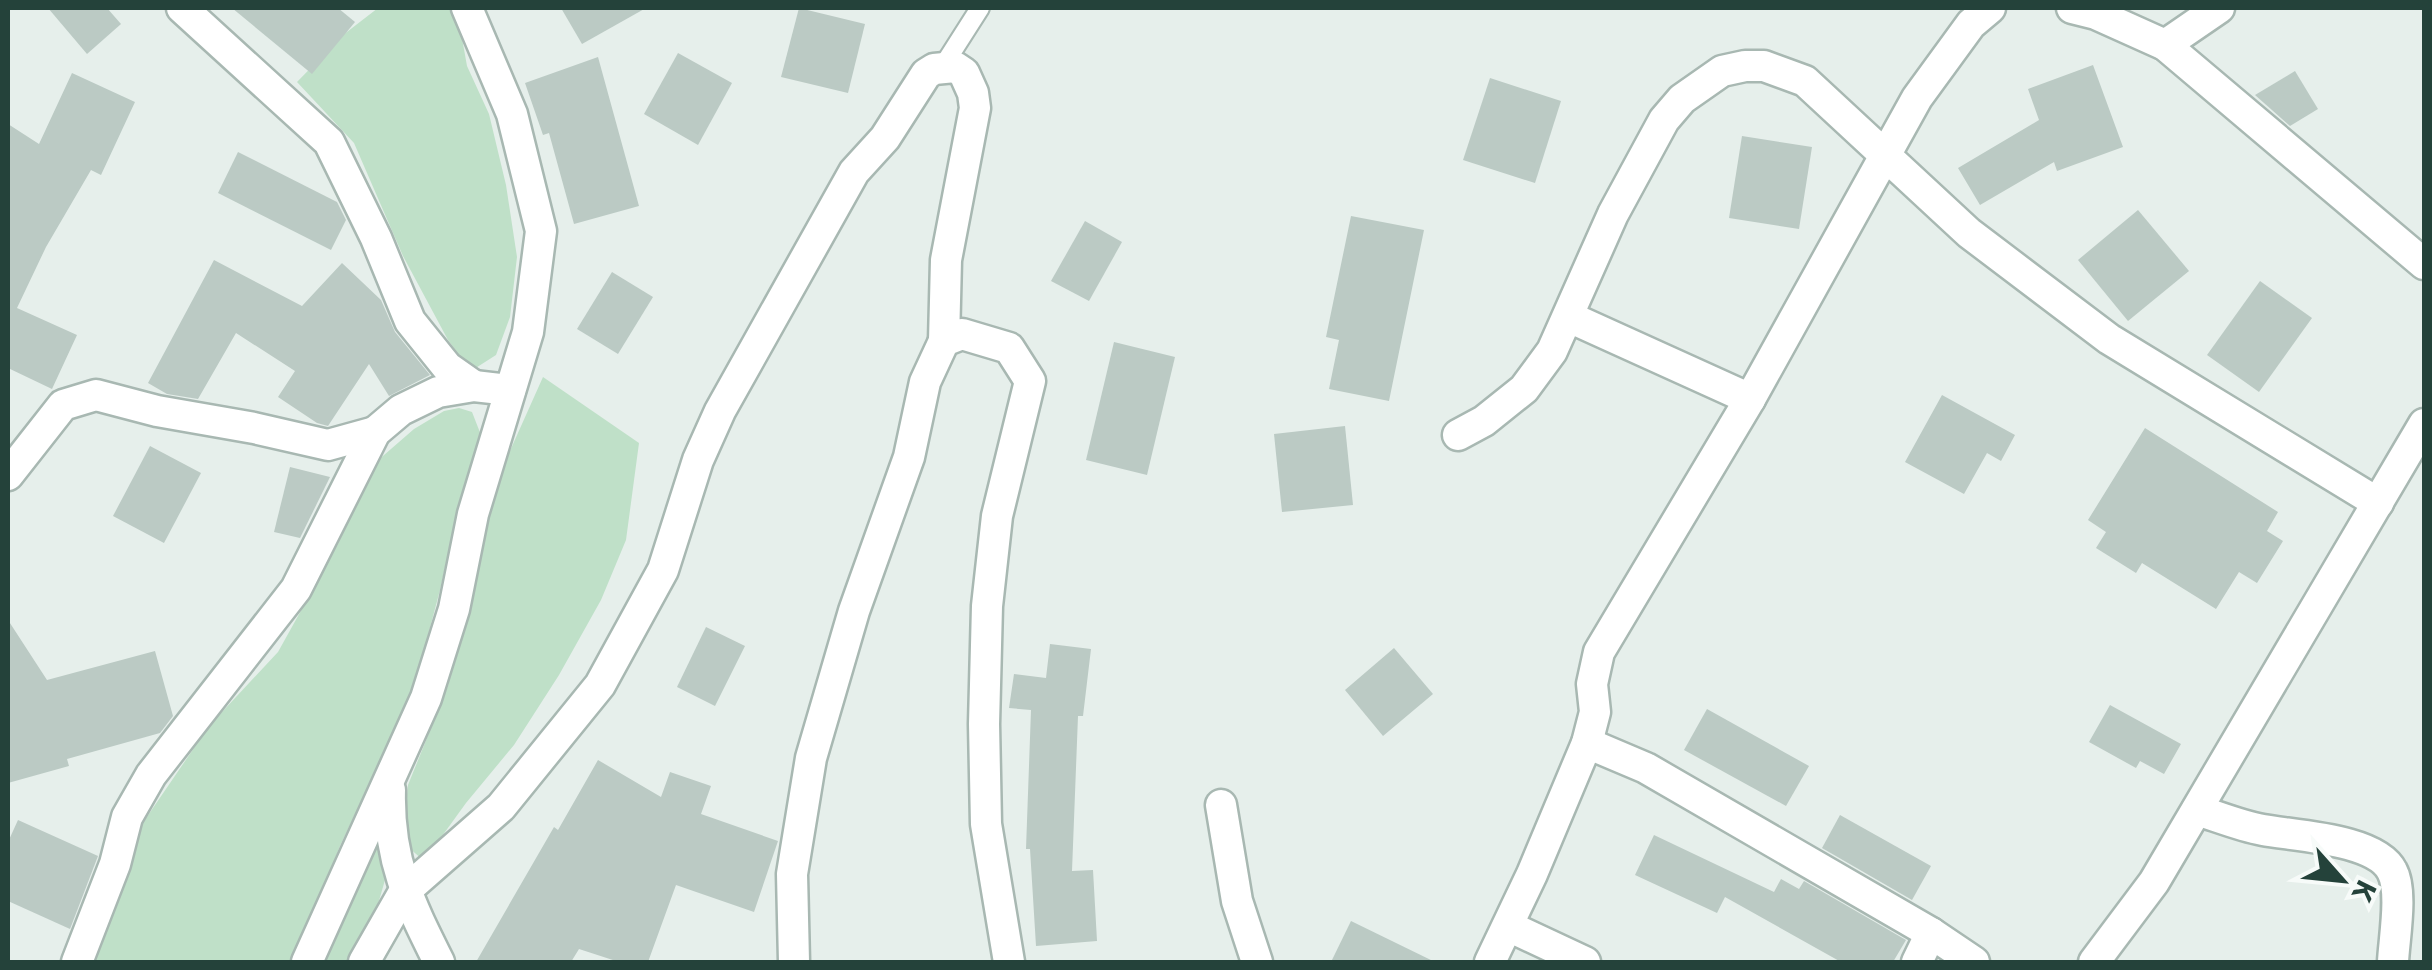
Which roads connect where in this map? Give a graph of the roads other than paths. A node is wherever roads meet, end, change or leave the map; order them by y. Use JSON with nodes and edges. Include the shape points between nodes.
{"nodes":[{"id":1,"x":182,"y":8,"type":"edge"},
{"id":2,"x":466,"y":8,"type":"edge"},
{"id":3,"x":980,"y":8,"type":"edge"},
{"id":4,"x":1990,"y":8,"type":"edge"},
{"id":5,"x":2072,"y":8,"type":"edge"},
{"id":6,"x":2218,"y":8,"type":"edge"},
{"id":7,"x":2165,"y":45,"type":"junction"},
{"id":8,"x":943,"y":66,"type":"junction"},
{"id":9,"x":1886,"y":156,"type":"junction"},
{"id":10,"x":2424,"y":264,"type":"edge"},
{"id":11,"x":1569,"y":317,"type":"junction"},
{"id":12,"x":944,"y":342,"type":"junction"},
{"id":13,"x":474,"y":386,"type":"junction"},
{"id":14,"x":510,"y":390,"type":"junction"},
{"id":15,"x":1750,"y":399,"type":"junction"},
{"id":16,"x":2424,"y":424,"type":"edge"},
{"id":17,"x":375,"y":432,"type":"junction"},
{"id":18,"x":1458,"y":435,"type":"dead end"},
{"id":19,"x":8,"y":475,"type":"edge"},
{"id":20,"x":2378,"y":503,"type":"junction"},
{"id":21,"x":1588,"y":743,"type":"junction"},
{"id":22,"x":390,"y":784,"type":"junction"},
{"id":23,"x":1222,"y":805,"type":"dead end"},
{"id":24,"x":2196,"y":810,"type":"junction"},
{"id":25,"x":404,"y":892,"type":"junction"},
{"id":26,"x":1508,"y":926,"type":"junction"},
{"id":27,"x":1931,"y":932,"type":"junction"},
{"id":28,"x":77,"y":962,"type":"edge"},
{"id":29,"x":307,"y":962,"type":"edge"},
{"id":30,"x":364,"y":962,"type":"edge"},
{"id":31,"x":439,"y":962,"type":"edge"},
{"id":32,"x":794,"y":962,"type":"edge"},
{"id":33,"x":1008,"y":962,"type":"edge"},
{"id":34,"x":1257,"y":962,"type":"edge"},
{"id":35,"x":1490,"y":962,"type":"edge"},
{"id":36,"x":1585,"y":962,"type":"edge"},
{"id":37,"x":1917,"y":962,"type":"edge"},
{"id":38,"x":1974,"y":962,"type":"edge"},
{"id":39,"x":2094,"y":962,"type":"edge"},
{"id":40,"x":2394,"y":962,"type":"edge"}],
"edges":[{"from":1,"to":13,"type":"street","via":[[329,142],[410,321],[447,367]]},
{"from":2,"to":14,"type":"street","via":[[512,114],[540,231],[528,332]]},
{"from":3,"to":8,"type":"lane"},
{"from":4,"to":9,"type":"street","via":[[1942,60]]},
{"from":5,"to":7,"type":"street"},
{"from":6,"to":7,"type":"street"},
{"from":7,"to":10,"type":"street"},
{"from":8,"to":12,"type":"street","via":[[964,73],[975,108],[946,260]]},
{"from":8,"to":25,"type":"street","via":[[926,74],[886,138],[854,172],[758,341],[698,460],[664,570],[600,685],[500,807]]},
{"from":9,"to":11,"type":"street","via":[[1805,81],[1764,66],[1722,71],[1682,98],[1664,120],[1613,214]]},
{"from":9,"to":15,"type":"street"},
{"from":9,"to":20,"type":"street","via":[[1968,234],[2109,340]]},
{"from":11,"to":15,"type":"street"},
{"from":11,"to":18,"type":"street","via":[[1524,388]]},
{"from":12,"to":32,"type":"street","via":[[811,758],[792,874]]},
{"from":12,"to":33,"type":"street","via":[[962,334],[1009,348],[1030,381],[997,516],[986,606],[986,824]]},
{"from":13,"to":14,"type":"street"},
{"from":13,"to":17,"type":"street","via":[[426,398]]},
{"from":14,"to":22,"type":"street","via":[[472,514],[454,609]]},
{"from":15,"to":21,"type":"street","via":[[1599,652]]},
{"from":16,"to":20,"type":"street"},
{"from":17,"to":19,"type":"street","via":[[328,445],[96,395],[64,405]]},
{"from":17,"to":28,"type":"street","via":[[296,589],[150,775],[127,817]]},
{"from":20,"to":24,"type":"street"},
{"from":21,"to":26,"type":"street"},
{"from":21,"to":27,"type":"street","via":[[1646,768]]},
{"from":22,"to":25,"type":"street","via":[[389,825]]},
{"from":22,"to":29,"type":"street"},
{"from":23,"to":34,"type":"street","via":[[1237,901]]},
{"from":24,"to":39,"type":"street","via":[[2154,882]]},
{"from":24,"to":40,"type":"street","via":[[2384,859],[2397,884]]},
{"from":25,"to":30,"type":"street"},
{"from":25,"to":31,"type":"street"},
{"from":26,"to":35,"type":"street"},
{"from":26,"to":36,"type":"street"},
{"from":27,"to":37,"type":"street"},
{"from":27,"to":38,"type":"street"}]}
